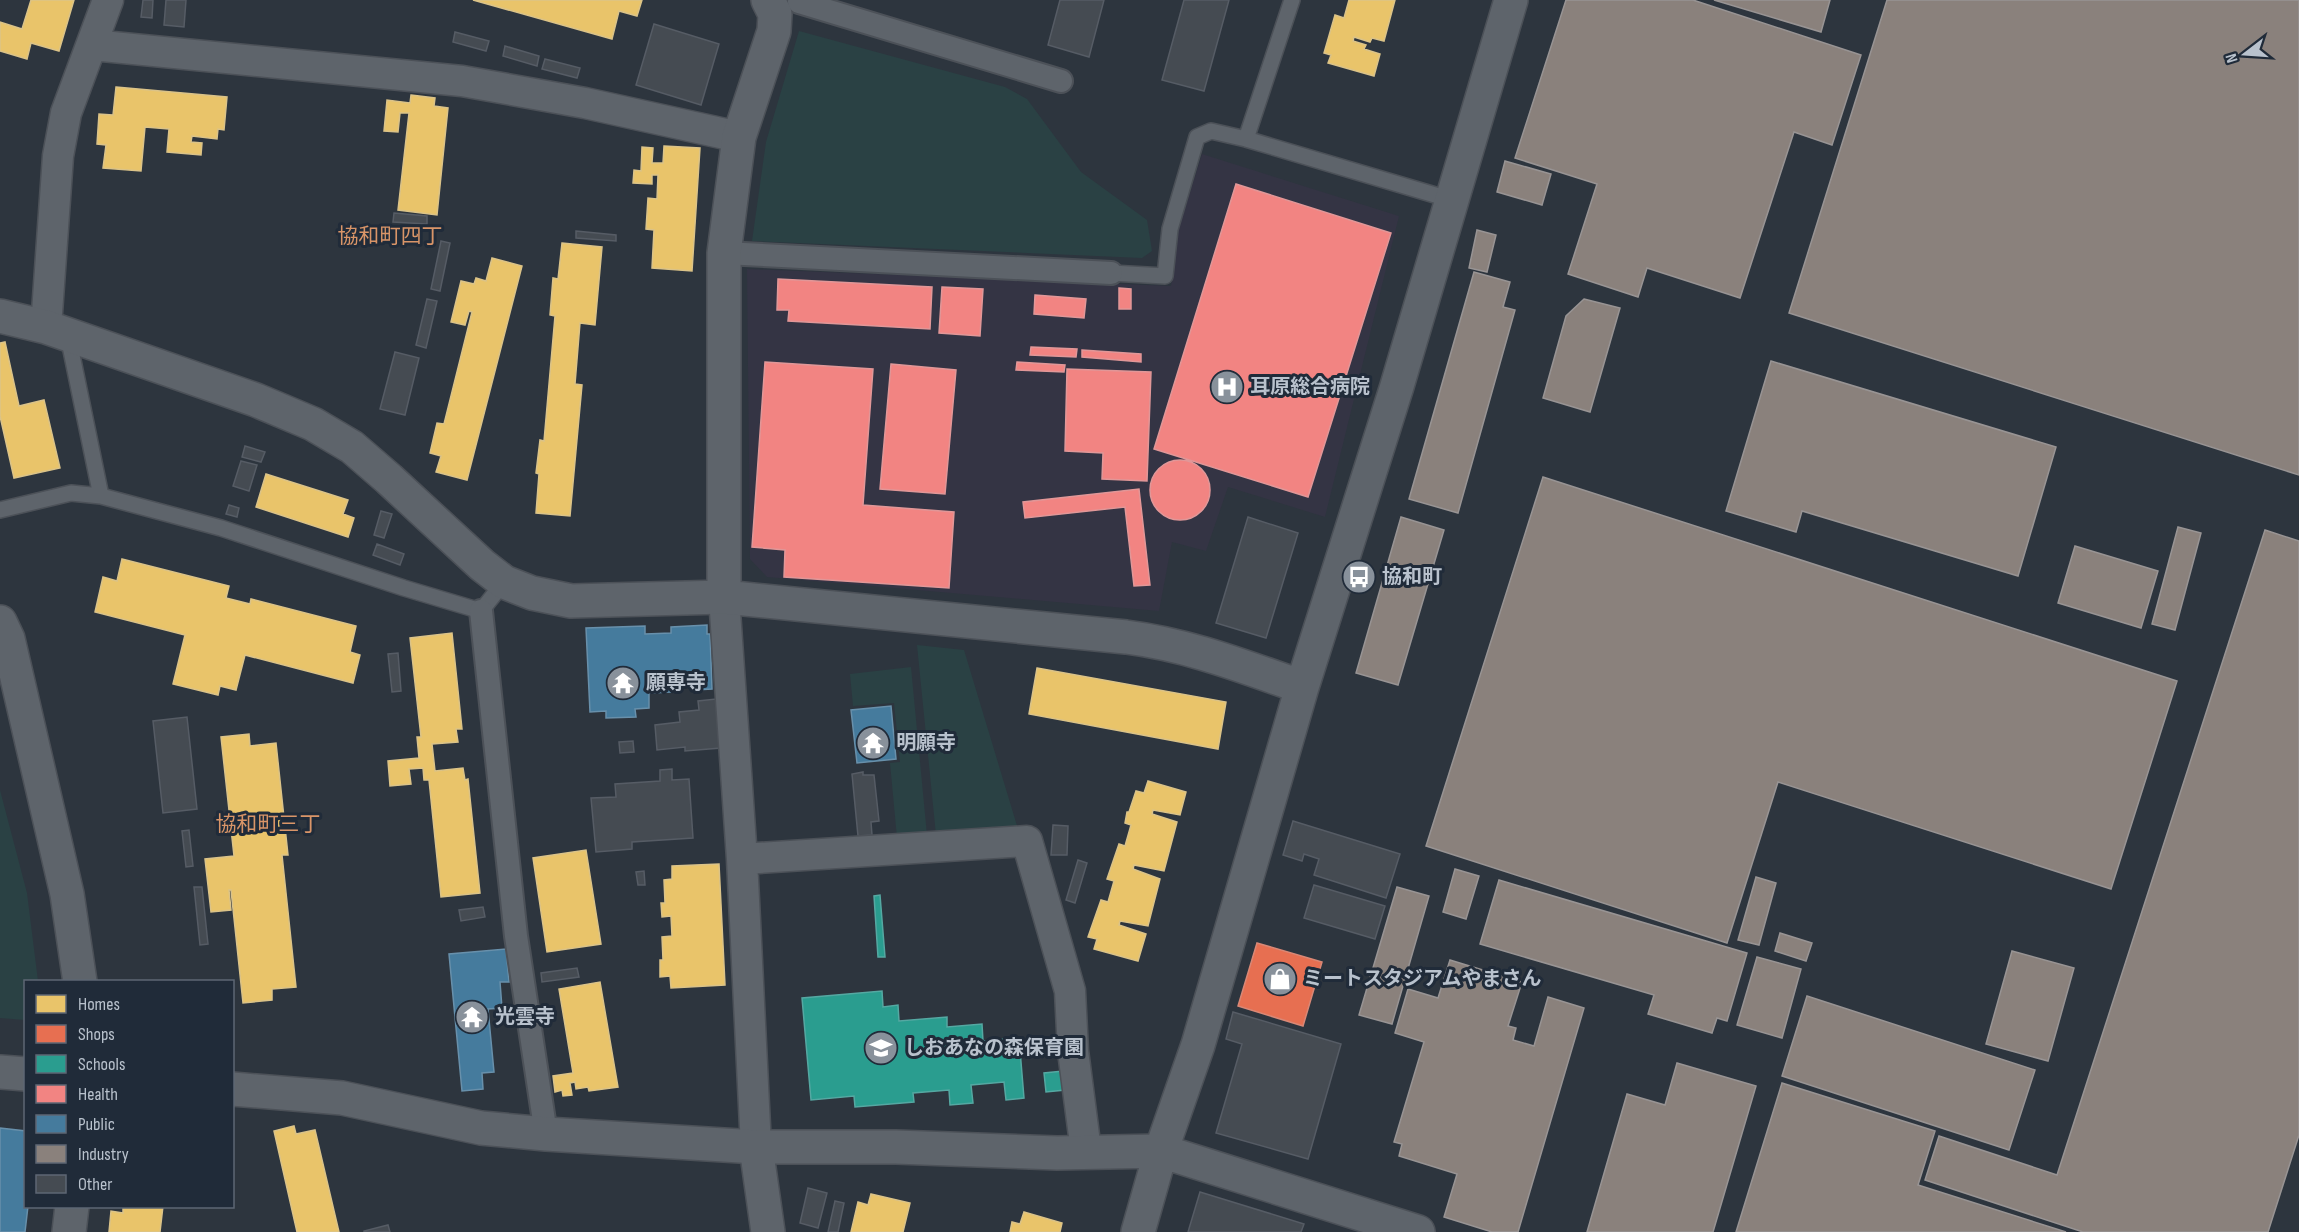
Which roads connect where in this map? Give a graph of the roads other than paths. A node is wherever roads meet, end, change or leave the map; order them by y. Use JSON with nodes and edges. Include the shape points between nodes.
{"nodes":[{"id":1,"x":108,"y":0,"type":"edge"},
{"id":2,"x":1292,"y":0,"type":"edge"},
{"id":3,"x":1511,"y":0,"type":"edge"},
{"id":4,"x":776,"y":1,"type":"edge"},
{"id":5,"x":92,"y":45,"type":"junction"},
{"id":6,"x":1061,"y":81,"type":"dead end"},
{"id":7,"x":739,"y":137,"type":"junction"},
{"id":8,"x":1246,"y":138,"type":"junction"},
{"id":9,"x":1452,"y":200,"type":"junction"},
{"id":10,"x":724,"y":253,"type":"junction"},
{"id":11,"x":1111,"y":273,"type":"joint"},
{"id":12,"x":0,"y":316,"type":"edge"},
{"id":13,"x":57,"y":332,"type":"junction"},
{"id":14,"x":101,"y":496,"type":"junction"},
{"id":15,"x":0,"y":510,"type":"edge"},
{"id":16,"x":504,"y":582,"type":"junction"},
{"id":17,"x":724,"y":597,"type":"junction"},
{"id":18,"x":481,"y":611,"type":"junction"},
{"id":19,"x":0,"y":622,"type":"edge"},
{"id":20,"x":1302,"y":687,"type":"junction"},
{"id":21,"x":742,"y":859,"type":"junction"},
{"id":22,"x":80,"y":980,"type":"edge"},
{"id":23,"x":0,"y":1072,"type":"edge"},
{"id":24,"x":24,"y":1074,"type":"edge"},
{"id":25,"x":234,"y":1089,"type":"edge"},
{"id":26,"x":546,"y":1134,"type":"junction"},
{"id":27,"x":756,"y":1147,"type":"junction"},
{"id":28,"x":1086,"y":1151,"type":"junction"},
{"id":29,"x":1161,"y":1151,"type":"junction"},
{"id":30,"x":72,"y":1208,"type":"edge"},
{"id":31,"x":69,"y":1232,"type":"edge"},
{"id":32,"x":768,"y":1232,"type":"edge"},
{"id":33,"x":1138,"y":1232,"type":"edge"},
{"id":34,"x":1418,"y":1232,"type":"edge"}],
"edges":[{"from":1,"to":5,"type":"street"},
{"from":2,"to":8,"type":"lane"},
{"from":3,"to":9,"type":"street"},
{"from":4,"to":6,"type":"street"},
{"from":4,"to":7,"type":"street","via":[[774,31]]},
{"from":5,"to":7,"type":"street","via":[[462,81]]},
{"from":5,"to":13,"type":"street","via":[[66,113],[58,156]]},
{"from":7,"to":10,"type":"street"},
{"from":8,"to":9,"type":"lane"},
{"from":8,"to":11,"type":"lane","via":[[1211,131],[1197,137],[1170,230],[1165,276]]},
{"from":9,"to":20,"type":"street"},
{"from":10,"to":11,"type":"street"},
{"from":10,"to":17,"type":"street"},
{"from":12,"to":13,"type":"street"},
{"from":13,"to":14,"type":"lane"},
{"from":13,"to":16,"type":"street","via":[[256,400],[313,424],[352,447]]},
{"from":14,"to":15,"type":"lane","via":[[71,493]]},
{"from":14,"to":18,"type":"lane","via":[[220,528]]},
{"from":16,"to":17,"type":"street","via":[[532,594],[571,601]]},
{"from":16,"to":18,"type":"lane"},
{"from":17,"to":20,"type":"street","via":[[1166,642]]},
{"from":17,"to":21,"type":"street"},
{"from":18,"to":26,"type":"street","via":[[516,936]]},
{"from":19,"to":22,"type":"street","via":[[8,639],[67,894]]},
{"from":20,"to":29,"type":"street","via":[[1198,1045]]},
{"from":21,"to":27,"type":"street"},
{"from":21,"to":28,"type":"street","via":[[1027,841],[1070,991]]},
{"from":23,"to":24,"type":"street"},
{"from":25,"to":26,"type":"street","via":[[342,1098],[481,1128]]},
{"from":26,"to":27,"type":"street"},
{"from":27,"to":28,"type":"street"},
{"from":27,"to":32,"type":"street"},
{"from":28,"to":29,"type":"street"},
{"from":29,"to":33,"type":"street"},
{"from":29,"to":34,"type":"street"},
{"from":30,"to":31,"type":"street"}]}
